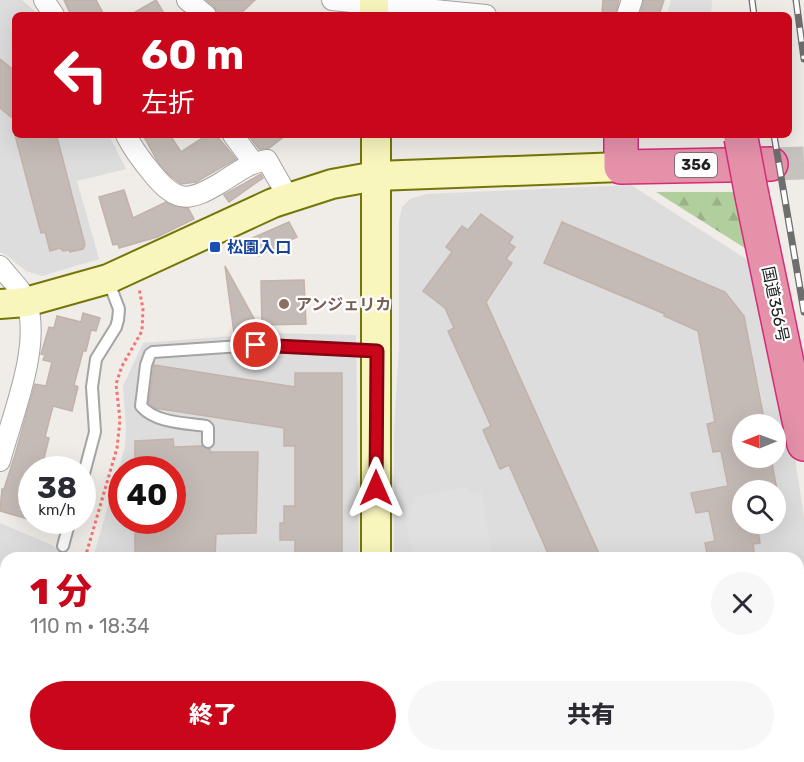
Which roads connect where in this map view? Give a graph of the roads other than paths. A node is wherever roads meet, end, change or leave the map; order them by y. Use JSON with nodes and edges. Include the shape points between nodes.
{"nodes":[{"id":1,"x":187,"y":0,"type":"edge"},
{"id":2,"x":332,"y":0,"type":"edge"},
{"id":3,"x":374,"y":6,"type":"edge"},
{"id":4,"x":202,"y":12,"type":"edge"},
{"id":5,"x":449,"y":12,"type":"edge"},
{"id":6,"x":128,"y":138,"type":"edge"},
{"id":7,"x":235,"y":138,"type":"edge"},
{"id":8,"x":376,"y":138,"type":"edge"},
{"id":9,"x":741,"y":138,"type":"edge"},
{"id":10,"x":621,"y":151,"type":"edge"},
{"id":11,"x":253,"y":162,"type":"junction"},
{"id":12,"x":771,"y":164,"type":"tunnel mouth"},
{"id":13,"x":376,"y":176,"type":"junction"},
{"id":14,"x":288,"y":197,"type":"junction"},
{"id":15,"x":0,"y":266,"type":"edge"},
{"id":16,"x":108,"y":279,"type":"junction"},
{"id":17,"x":13,"y":303,"type":"edge"},
{"id":18,"x":377,"y":351,"type":"junction"},
{"id":19,"x":8,"y":403,"type":"edge"},
{"id":20,"x":208,"y":442,"type":"dead end"},
{"id":21,"x":804,"y":444,"type":"edge"},
{"id":22,"x":89,"y":456,"type":"edge"},
{"id":23,"x":0,"y":461,"type":"edge"},
{"id":24,"x":66,"y":534,"type":"edge"},
{"id":25,"x":63,"y":546,"type":"dead end"},
{"id":26,"x":376,"y":552,"type":"edge"}],
"edges":[{"from":1,"to":4,"type":"street"},
{"from":2,"to":3,"type":"street"},
{"from":3,"to":5,"type":"street"},
{"from":6,"to":11,"type":"street","via":[[155,177],[168,191],[180,196],[208,191]]},
{"from":7,"to":11,"type":"street"},
{"from":8,"to":13,"type":"street"},
{"from":9,"to":21,"type":"highway","name":"国道356号","bridge":true},
{"from":10,"to":12,"type":"highway","number":"356"},
{"from":10,"to":13,"type":"street"},
{"from":11,"to":14,"type":"street","via":[[267,160]]},
{"from":13,"to":14,"type":"street"},
{"from":13,"to":18,"type":"street"},
{"from":14,"to":16,"type":"street"},
{"from":15,"to":17,"type":"street"},
{"from":16,"to":17,"type":"street"},
{"from":16,"to":22,"type":"lane","via":[[119,309],[118,320],[96,359],[92,387],[95,432]]},
{"from":17,"to":19,"type":"street","via":[[31,332],[30,353]]},
{"from":18,"to":20,"type":"lane","via":[[256,345],[150,354],[141,406],[164,420],[206,426]]},
{"from":18,"to":26,"type":"street"},
{"from":19,"to":23,"type":"street"},
{"from":24,"to":25,"type":"lane"}]}
